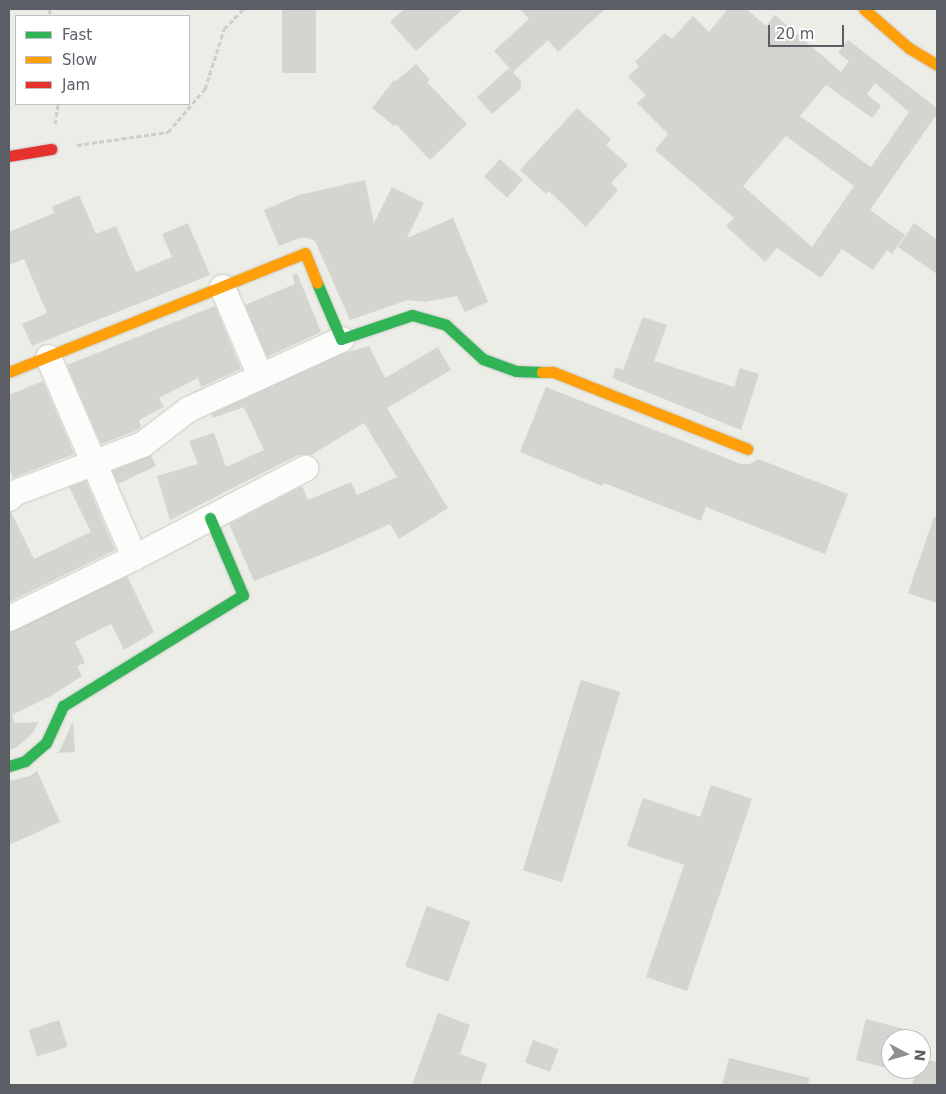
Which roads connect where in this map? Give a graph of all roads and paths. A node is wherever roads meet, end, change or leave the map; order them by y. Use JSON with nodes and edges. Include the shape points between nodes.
{"nodes":[{"id":1,"x":243,"y":9,"type":"edge"},
{"id":2,"x":864,"y":9,"type":"edge"},
{"id":3,"x":937,"y":66,"type":"edge"},
{"id":4,"x":51,"y":149,"type":"joint"},
{"id":5,"x":9,"y":156,"type":"edge"},
{"id":6,"x":222,"y":287,"type":"junction"},
{"id":7,"x":341,"y":339,"type":"junction"},
{"id":8,"x":48,"y":357,"type":"junction"},
{"id":9,"x":9,"y":372,"type":"edge"},
{"id":10,"x":260,"y":376,"type":"junction"},
{"id":11,"x":747,"y":449,"type":"dead end"},
{"id":12,"x":94,"y":462,"type":"junction"},
{"id":13,"x":305,"y":468,"type":"dead end"},
{"id":14,"x":10,"y":491,"type":"edge"},
{"id":15,"x":210,"y":518,"type":"junction"},
{"id":16,"x":134,"y":557,"type":"junction"},
{"id":17,"x":9,"y":618,"type":"edge"},
{"id":18,"x":9,"y":766,"type":"edge"}],
"edges":[{"from":1,"to":4,"type":"path","via":[[224,29],[205,89],[168,132]]},
{"from":2,"to":3,"type":"street","via":[[909,48]]},
{"from":4,"to":5,"type":"street"},
{"from":6,"to":7,"type":"street","via":[[305,254]]},
{"from":6,"to":8,"type":"street"},
{"from":6,"to":10,"type":"street"},
{"from":7,"to":10,"type":"street"},
{"from":7,"to":11,"type":"street","via":[[412,315],[446,325],[483,359],[516,372],[553,372]]},
{"from":8,"to":9,"type":"street"},
{"from":8,"to":12,"type":"street"},
{"from":10,"to":12,"type":"street","via":[[188,409],[142,444]]},
{"from":12,"to":14,"type":"street"},
{"from":12,"to":16,"type":"street"},
{"from":13,"to":15,"type":"street"},
{"from":15,"to":16,"type":"street"},
{"from":15,"to":18,"type":"street","via":[[243,595],[63,706],[46,743],[26,761]]},
{"from":16,"to":17,"type":"street"}]}
